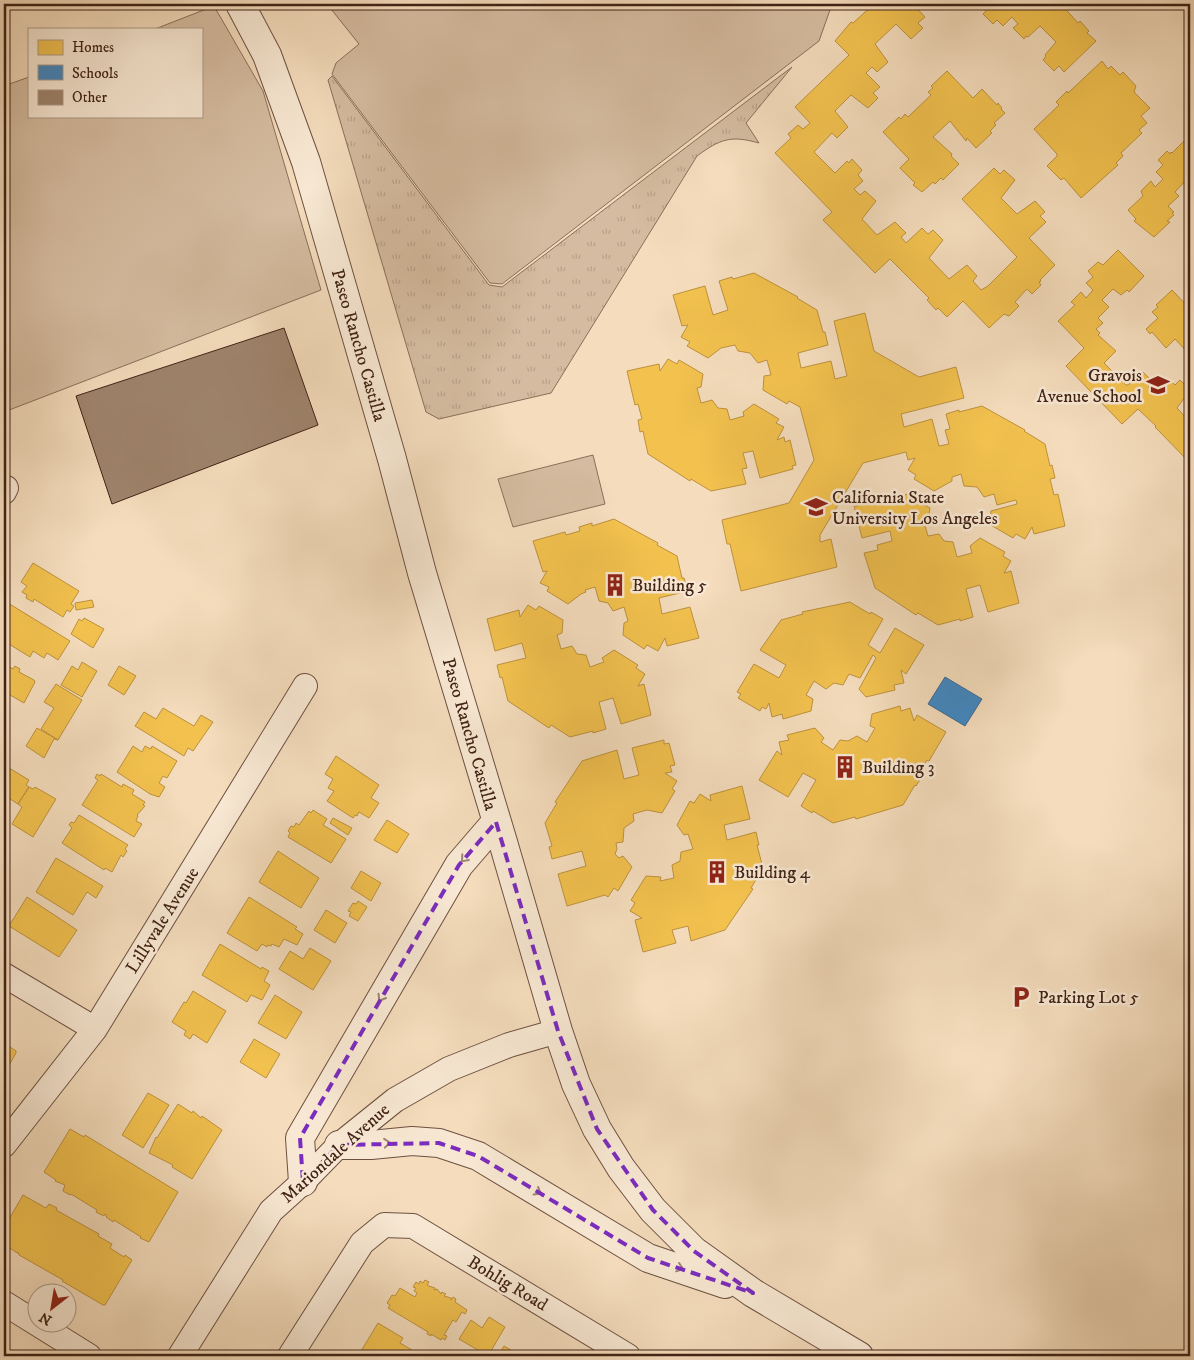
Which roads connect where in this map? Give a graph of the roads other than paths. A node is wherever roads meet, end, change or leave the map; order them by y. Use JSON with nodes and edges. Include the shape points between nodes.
{"nodes":[{"id":1,"x":240,"y":4,"type":"edge"},
{"id":2,"x":305,"y":686,"type":"dead end"},
{"id":3,"x":496,"y":822,"type":"junction"},
{"id":4,"x":4,"y":975,"type":"edge"},
{"id":5,"x":95,"y":1029,"type":"junction"},
{"id":6,"x":558,"y":1031,"type":"junction"},
{"id":7,"x":8,"y":1132,"type":"edge"},
{"id":8,"x":339,"y":1145,"type":"junction"},
{"id":9,"x":303,"y":1182,"type":"junction"},
{"id":10,"x":753,"y":1293,"type":"junction"},
{"id":11,"x":4,"y":1303,"type":"edge"},
{"id":12,"x":89,"y":1356,"type":"edge"},
{"id":13,"x":180,"y":1356,"type":"edge"},
{"id":14,"x":290,"y":1356,"type":"edge"},
{"id":15,"x":628,"y":1356,"type":"edge"},
{"id":16,"x":859,"y":1356,"type":"edge"}],
"edges":[{"from":1,"to":3,"type":"street","name":"Paseo Rancho Castilla","via":[[267,55],[306,162]]},
{"from":2,"to":5,"type":"street","name":"Lillyvale Avenue"},
{"from":3,"to":6,"type":"street","name":"Paseo Rancho Castilla"},
{"from":3,"to":9,"type":"street","one_way":true,"via":[[459,865],[300,1138]]},
{"from":4,"to":5,"type":"street"},
{"from":5,"to":7,"type":"street","name":"Lillyvale Avenue"},
{"from":6,"to":8,"type":"street","name":"Mariondale Avenue","via":[[449,1068],[394,1100]]},
{"from":6,"to":10,"type":"street","name":"Paseo Rancho Castilla","via":[[584,1102],[621,1168],[653,1210],[694,1251]]},
{"from":8,"to":9,"type":"street","name":"Mariondale Avenue"},
{"from":8,"to":10,"type":"street","one_way":true,"via":[[431,1142],[478,1156],[648,1258]]},
{"from":9,"to":13,"type":"street","name":"Mariondale Avenue","via":[[271,1211]]},
{"from":10,"to":16,"type":"street","name":"Paseo Rancho Castilla"},
{"from":11,"to":12,"type":"street"},
{"from":14,"to":15,"type":"street","name":"Bohlig Road","via":[[362,1243],[384,1225],[413,1226]]}]}
